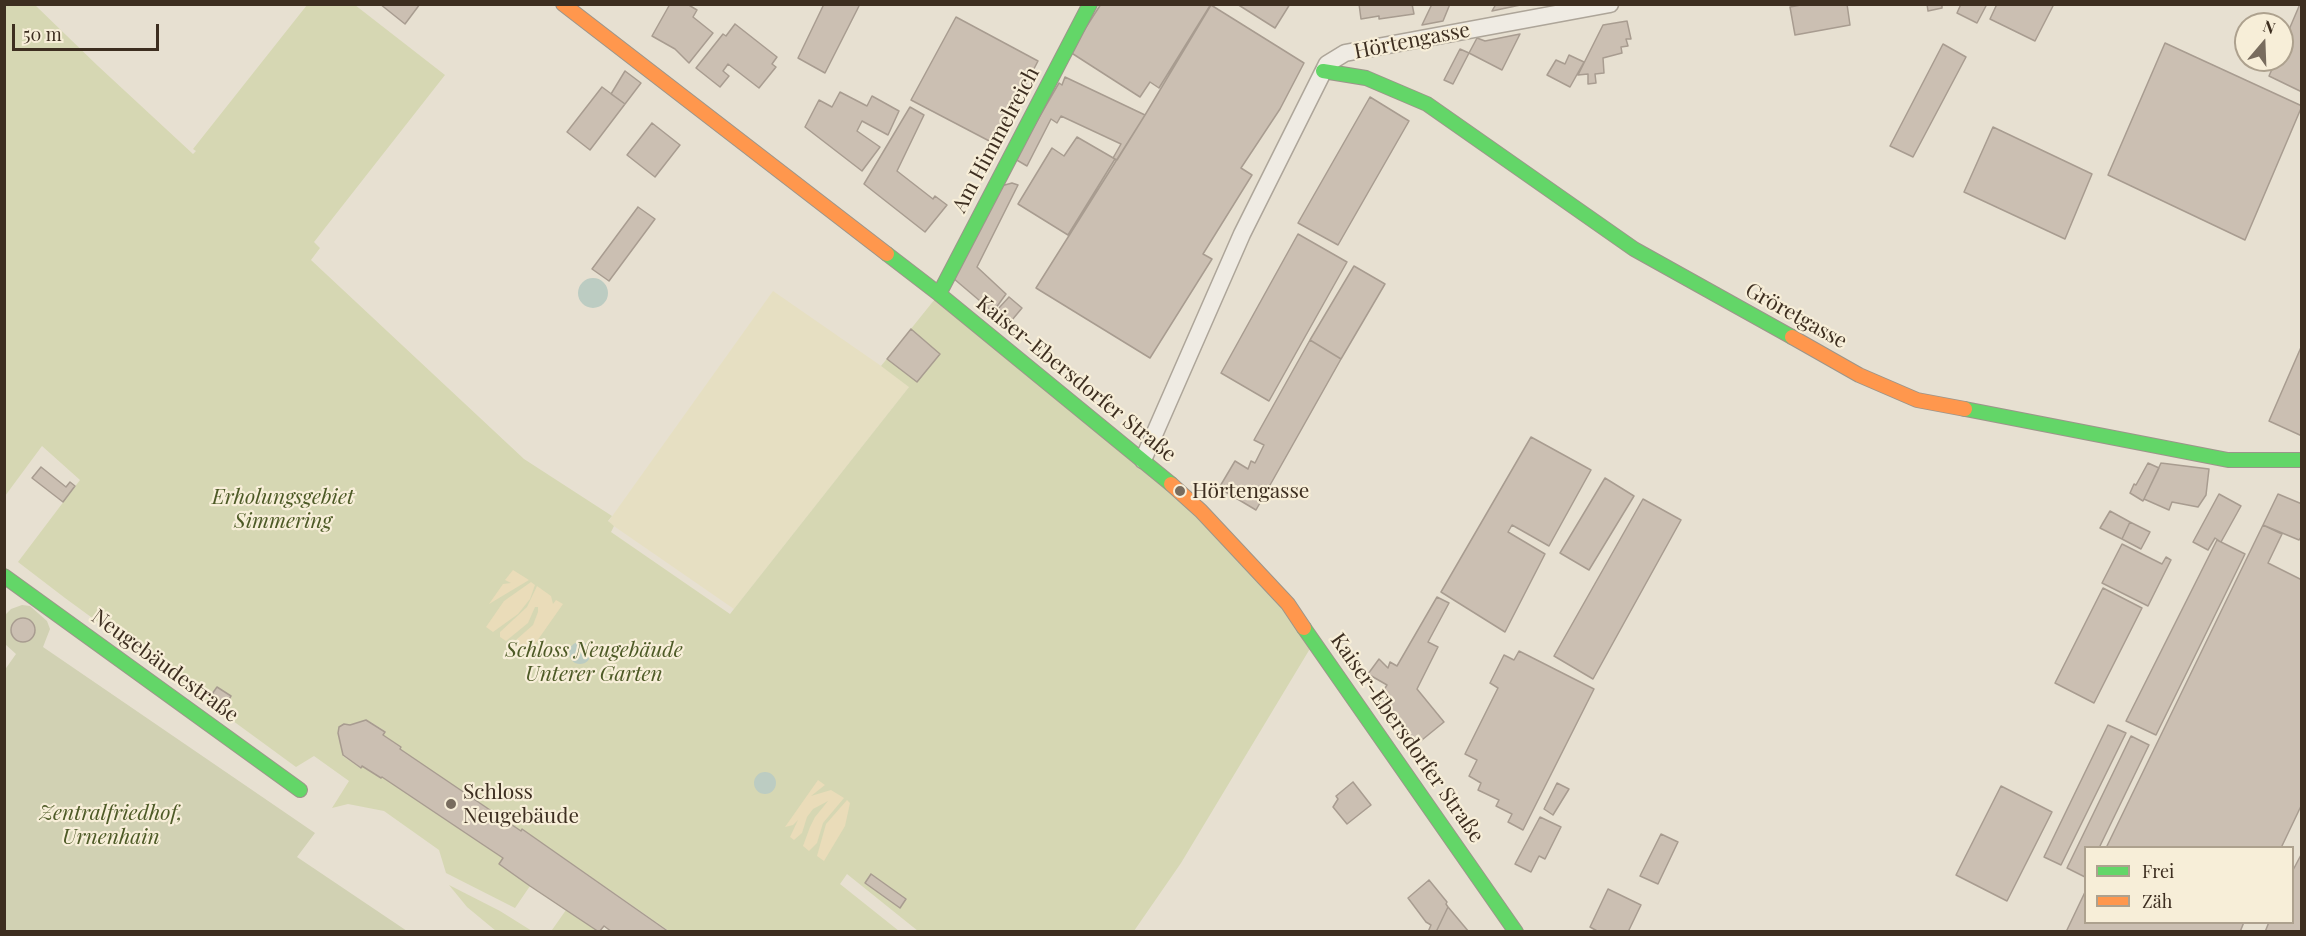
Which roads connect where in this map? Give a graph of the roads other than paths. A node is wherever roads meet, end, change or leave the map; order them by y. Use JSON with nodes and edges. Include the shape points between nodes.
{"nodes":[{"id":1,"x":563,"y":4,"type":"edge"},
{"id":2,"x":1090,"y":4,"type":"edge"},
{"id":3,"x":1610,"y":4,"type":"edge"},
{"id":4,"x":1323,"y":71,"type":"junction"},
{"id":5,"x":939,"y":294,"type":"junction"},
{"id":6,"x":1143,"y":460,"type":"junction"},
{"id":7,"x":2301,"y":460,"type":"edge"},
{"id":8,"x":4,"y":576,"type":"edge"},
{"id":9,"x":300,"y":790,"type":"dead end"},
{"id":10,"x":1515,"y":932,"type":"edge"}],
"edges":[{"from":1,"to":5,"type":"street","name":"Kaiser-Ebersdorfer Straße"},
{"from":2,"to":5,"type":"street","name":"Am Himmelreich"},
{"from":3,"to":4,"type":"street","name":"Hörtengasse","via":[[1345,53]]},
{"from":4,"to":6,"type":"street","name":"Hörtengasse","via":[[1242,234]]},
{"from":4,"to":7,"type":"street","name":"Gröretgasse","via":[[1366,78],[1427,104],[1634,249],[1859,375],[1917,400],[2228,460]]},
{"from":5,"to":6,"type":"street","name":"Kaiser-Ebersdorfer Straße"},
{"from":6,"to":10,"type":"street","name":"Kaiser-Ebersdorfer Straße","via":[[1201,511],[1288,604]]},
{"from":8,"to":9,"type":"street","name":"Neugebäudestraße"}]}
